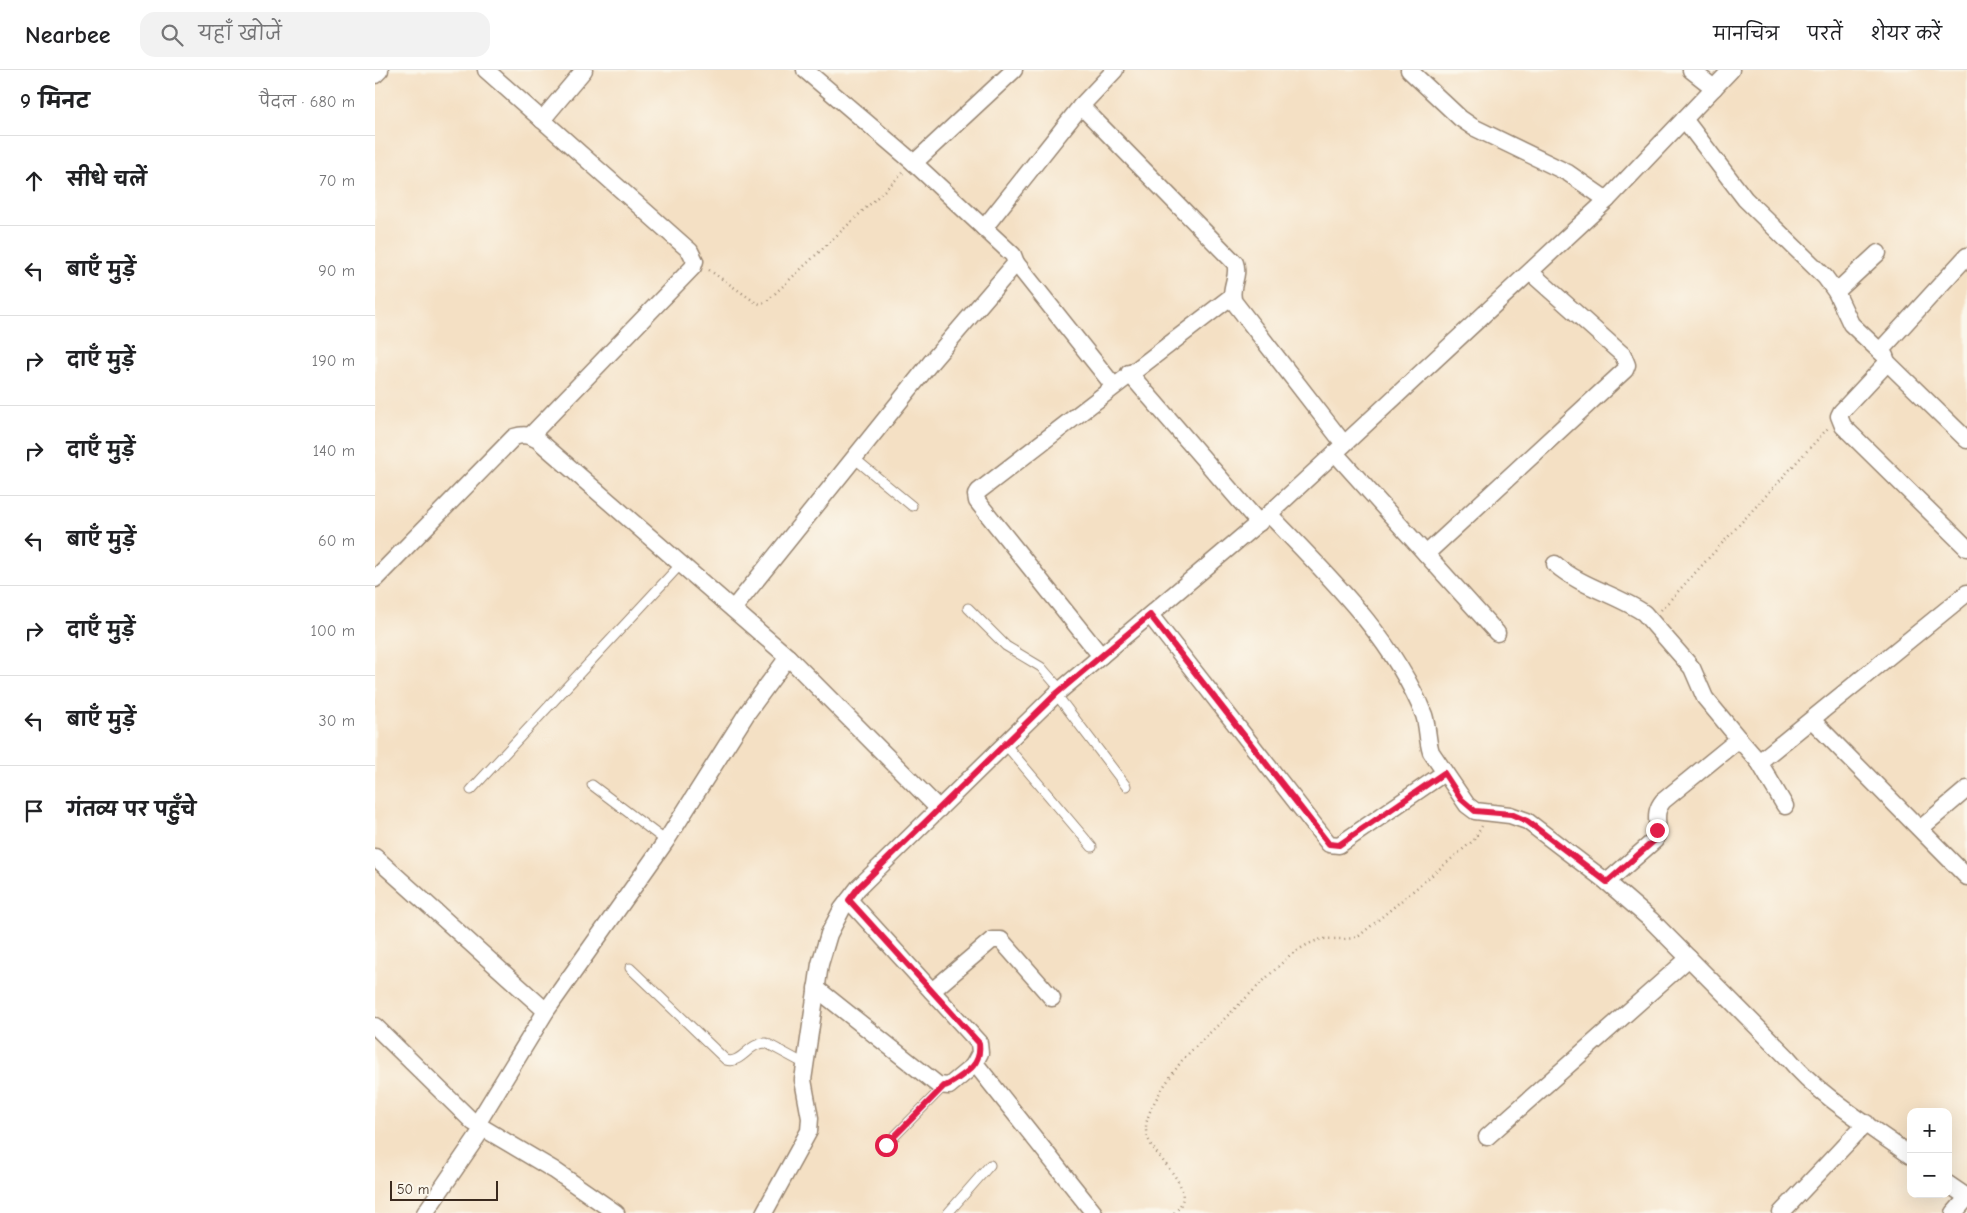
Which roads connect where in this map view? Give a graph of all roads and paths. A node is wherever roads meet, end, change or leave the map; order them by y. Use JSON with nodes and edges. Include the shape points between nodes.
{"nodes":[{"id":1,"x":380,"y":70,"type":"edge"},
{"id":2,"x":485,"y":70,"type":"edge"},
{"id":3,"x":805,"y":70,"type":"edge"},
{"id":4,"x":1014,"y":70,"type":"edge"},
{"id":5,"x":1115,"y":70,"type":"edge"},
{"id":6,"x":1409,"y":70,"type":"edge"},
{"id":7,"x":1691,"y":70,"type":"edge"},
{"id":8,"x":1731,"y":70,"type":"edge"},
{"id":9,"x":583,"y":71,"type":"edge"},
{"id":10,"x":375,"y":76,"type":"edge"},
{"id":11,"x":1714,"y":88,"type":"junction"},
{"id":12,"x":1081,"y":106,"type":"junction"},
{"id":13,"x":1684,"y":119,"type":"junction"},
{"id":14,"x":542,"y":120,"type":"junction"},
{"id":15,"x":914,"y":163,"type":"junction"},
{"id":16,"x":1607,"y":200,"type":"junction"},
{"id":17,"x":984,"y":228,"type":"junction"},
{"id":18,"x":1878,"y":253,"type":"dead end"},
{"id":19,"x":1967,"y":256,"type":"edge"},
{"id":20,"x":695,"y":261,"type":"junction"},
{"id":21,"x":1016,"y":263,"type":"junction"},
{"id":22,"x":1529,"y":272,"type":"junction"},
{"id":23,"x":1835,"y":292,"type":"junction"},
{"id":24,"x":1231,"y":296,"type":"junction"},
{"id":25,"x":1884,"y":357,"type":"junction"},
{"id":26,"x":1129,"y":373,"type":"junction"},
{"id":27,"x":1113,"y":385,"type":"junction"},
{"id":28,"x":1839,"y":416,"type":"junction"},
{"id":29,"x":531,"y":436,"type":"junction"},
{"id":30,"x":1967,"y":440,"type":"edge"},
{"id":31,"x":1339,"y":449,"type":"junction"},
{"id":32,"x":854,"y":458,"type":"junction"},
{"id":33,"x":913,"y":506,"type":"dead end"},
{"id":34,"x":1264,"y":518,"type":"junction"},
{"id":35,"x":1967,"y":548,"type":"edge"},
{"id":36,"x":1426,"y":554,"type":"junction"},
{"id":37,"x":681,"y":564,"type":"junction"},
{"id":38,"x":1555,"y":564,"type":"dead end"},
{"id":39,"x":375,"y":579,"type":"edge"},
{"id":40,"x":1967,"y":593,"type":"edge"},
{"id":41,"x":968,"y":608,"type":"dead end"},
{"id":42,"x":733,"y":609,"type":"junction"},
{"id":43,"x":1150,"y":615,"type":"junction"},
{"id":44,"x":1651,"y":620,"type":"junction"},
{"id":45,"x":1497,"y":633,"type":"dead end"},
{"id":46,"x":1101,"y":656,"type":"junction"},
{"id":47,"x":788,"y":657,"type":"junction"},
{"id":48,"x":1058,"y":692,"type":"junction"},
{"id":49,"x":1813,"y":720,"type":"junction"},
{"id":50,"x":1739,"y":739,"type":"junction"},
{"id":51,"x":1005,"y":744,"type":"junction"},
{"id":52,"x":1759,"y":762,"type":"junction"},
{"id":53,"x":1444,"y":773,"type":"junction"},
{"id":54,"x":592,"y":785,"type":"dead end"},
{"id":55,"x":1126,"y":786,"type":"dead end"},
{"id":56,"x":1967,"y":789,"type":"edge"},
{"id":57,"x":471,"y":790,"type":"dead end"},
{"id":58,"x":1785,"y":806,"type":"dead end"},
{"id":59,"x":939,"y":809,"type":"junction"},
{"id":60,"x":1483,"y":812,"type":"junction"},
{"id":61,"x":1921,"y":828,"type":"junction"},
{"id":62,"x":666,"y":841,"type":"junction"},
{"id":63,"x":1092,"y":847,"type":"dead end"},
{"id":64,"x":375,"y":857,"type":"edge"},
{"id":65,"x":1967,"y":877,"type":"edge"},
{"id":66,"x":1607,"y":882,"type":"junction"},
{"id":67,"x":849,"y":900,"type":"junction"},
{"id":68,"x":1689,"y":958,"type":"junction"},
{"id":69,"x":630,"y":968,"type":"dead end"},
{"id":70,"x":816,"y":988,"type":"junction"},
{"id":71,"x":932,"y":991,"type":"junction"},
{"id":72,"x":1053,"y":998,"type":"dead end"},
{"id":73,"x":546,"y":1012,"type":"junction"},
{"id":74,"x":375,"y":1026,"type":"edge"},
{"id":75,"x":805,"y":1064,"type":"junction"},
{"id":76,"x":973,"y":1066,"type":"junction"},
{"id":77,"x":944,"y":1086,"type":"junction"},
{"id":78,"x":1866,"y":1123,"type":"junction"},
{"id":79,"x":480,"y":1126,"type":"junction"},
{"id":80,"x":1487,"y":1137,"type":"dead end"},
{"id":81,"x":886,"y":1145,"type":"dead end"},
{"id":82,"x":1907,"y":1153,"type":"edge"},
{"id":83,"x":990,"y":1165,"type":"dead end"},
{"id":84,"x":1952,"y":1187,"type":"edge"},
{"id":85,"x":1967,"y":1197,"type":"edge"},
{"id":86,"x":425,"y":1213,"type":"edge"},
{"id":87,"x":616,"y":1213,"type":"edge"},
{"id":88,"x":764,"y":1213,"type":"edge"},
{"id":89,"x":949,"y":1213,"type":"edge"},
{"id":90,"x":1094,"y":1213,"type":"edge"},
{"id":91,"x":1174,"y":1213,"type":"edge"},
{"id":92,"x":1781,"y":1213,"type":"edge"},
{"id":93,"x":1954,"y":1213,"type":"edge"}],
"edges":[{"from":1,"to":10,"type":"street"},
{"from":2,"to":14,"type":"street"},
{"from":3,"to":15,"type":"street"},
{"from":4,"to":15,"type":"street"},
{"from":5,"to":12,"type":"street"},
{"from":6,"to":16,"type":"street","via":[[1473,127],[1563,170]]},
{"from":7,"to":11,"type":"street"},
{"from":8,"to":11,"type":"street"},
{"from":9,"to":14,"type":"street"},
{"from":11,"to":13,"type":"street"},
{"from":12,"to":17,"type":"street"},
{"from":12,"to":24,"type":"street","via":[[1235,263],[1237,275]]},
{"from":13,"to":16,"type":"street"},
{"from":13,"to":23,"type":"street","via":[[1745,199],[1825,277]]},
{"from":14,"to":20,"type":"street","via":[[690,251]]},
{"from":15,"to":17,"type":"street"},
{"from":15,"to":20,"type":"path","via":[[766,302],[755,302]]},
{"from":16,"to":22,"type":"street"},
{"from":17,"to":21,"type":"street","via":[[1013,255]]},
{"from":18,"to":23,"type":"street"},
{"from":19,"to":25,"type":"street"},
{"from":20,"to":29,"type":"street","via":[[693,267]]},
{"from":21,"to":27,"type":"street"},
{"from":21,"to":32,"type":"street"},
{"from":22,"to":31,"type":"street"},
{"from":22,"to":36,"type":"street","via":[[1623,355],[1627,365]]},
{"from":23,"to":25,"type":"street","via":[[1851,324]]},
{"from":24,"to":26,"type":"street"},
{"from":24,"to":31,"type":"street"},
{"from":25,"to":28,"type":"street"},
{"from":25,"to":30,"type":"street"},
{"from":26,"to":27,"type":"street"},
{"from":26,"to":34,"type":"street"},
{"from":27,"to":46,"type":"street","via":[[976,495]]},
{"from":28,"to":35,"type":"street","via":[[1843,426]]},
{"from":28,"to":44,"type":"path"},
{"from":29,"to":37,"type":"street"},
{"from":29,"to":39,"type":"street","via":[[522,434],[514,437]]},
{"from":31,"to":34,"type":"street"},
{"from":31,"to":36,"type":"street"},
{"from":32,"to":33,"type":"lane"},
{"from":32,"to":42,"type":"street"},
{"from":34,"to":43,"type":"street"},
{"from":34,"to":53,"type":"street","via":[[1344,594],[1394,657],[1425,718],[1428,744]]},
{"from":36,"to":45,"type":"street"},
{"from":37,"to":42,"type":"street"},
{"from":37,"to":57,"type":"lane"},
{"from":38,"to":44,"type":"street","via":[[1576,580],[1635,606]]},
{"from":40,"to":49,"type":"street"},
{"from":41,"to":48,"type":"lane","via":[[1006,646],[1041,667]]},
{"from":42,"to":47,"type":"street"},
{"from":43,"to":46,"type":"street"},
{"from":43,"to":53,"type":"street","via":[[1329,844],[1339,845]]},
{"from":44,"to":50,"type":"street","via":[[1693,668],[1705,698]]},
{"from":46,"to":48,"type":"street"},
{"from":47,"to":59,"type":"street"},
{"from":47,"to":62,"type":"street","via":[[747,713]]},
{"from":48,"to":51,"type":"street"},
{"from":48,"to":55,"type":"lane"},
{"from":49,"to":52,"type":"street"},
{"from":49,"to":61,"type":"street"},
{"from":50,"to":52,"type":"street"},
{"from":50,"to":66,"type":"street","via":[[1663,801],[1657,812],[1655,840]]},
{"from":51,"to":59,"type":"street"},
{"from":51,"to":63,"type":"lane"},
{"from":52,"to":58,"type":"street"},
{"from":53,"to":60,"type":"street","via":[[1467,805]]},
{"from":54,"to":62,"type":"lane"},
{"from":56,"to":61,"type":"street"},
{"from":59,"to":67,"type":"street"},
{"from":60,"to":66,"type":"street","via":[[1511,814],[1527,821]]},
{"from":60,"to":91,"type":"path","via":[[1482,827],[1474,840],[1359,936],[1320,940],[1290,955],[1183,1059],[1148,1114],[1145,1128],[1150,1142],[1182,1187],[1184,1199]]},
{"from":61,"to":65,"type":"street"},
{"from":62,"to":73,"type":"street"},
{"from":64,"to":73,"type":"street"},
{"from":66,"to":68,"type":"street"},
{"from":67,"to":70,"type":"street","via":[[829,934]]},
{"from":67,"to":71,"type":"street"},
{"from":68,"to":78,"type":"street","via":[[1800,1073]]},
{"from":68,"to":80,"type":"street"},
{"from":69,"to":75,"type":"lane","via":[[727,1060],[737,1060],[759,1043],[766,1043]]},
{"from":70,"to":75,"type":"street"},
{"from":70,"to":77,"type":"street","via":[[938,1085]]},
{"from":71,"to":72,"type":"street","via":[[997,939]]},
{"from":71,"to":76,"type":"street","via":[[979,1043],[980,1053]]},
{"from":73,"to":79,"type":"street"},
{"from":74,"to":79,"type":"street"},
{"from":75,"to":88,"type":"street","via":[[803,1080],[810,1118],[809,1131]]},
{"from":76,"to":77,"type":"street","via":[[949,1086]]},
{"from":76,"to":90,"type":"street","via":[[978,1068]]},
{"from":77,"to":81,"type":"lane"},
{"from":78,"to":82,"type":"street"},
{"from":78,"to":92,"type":"street"},
{"from":79,"to":86,"type":"street"},
{"from":79,"to":87,"type":"street","via":[[554,1170]]},
{"from":83,"to":89,"type":"lane"},
{"from":84,"to":85,"type":"street"},
{"from":85,"to":93,"type":"street"}]}
